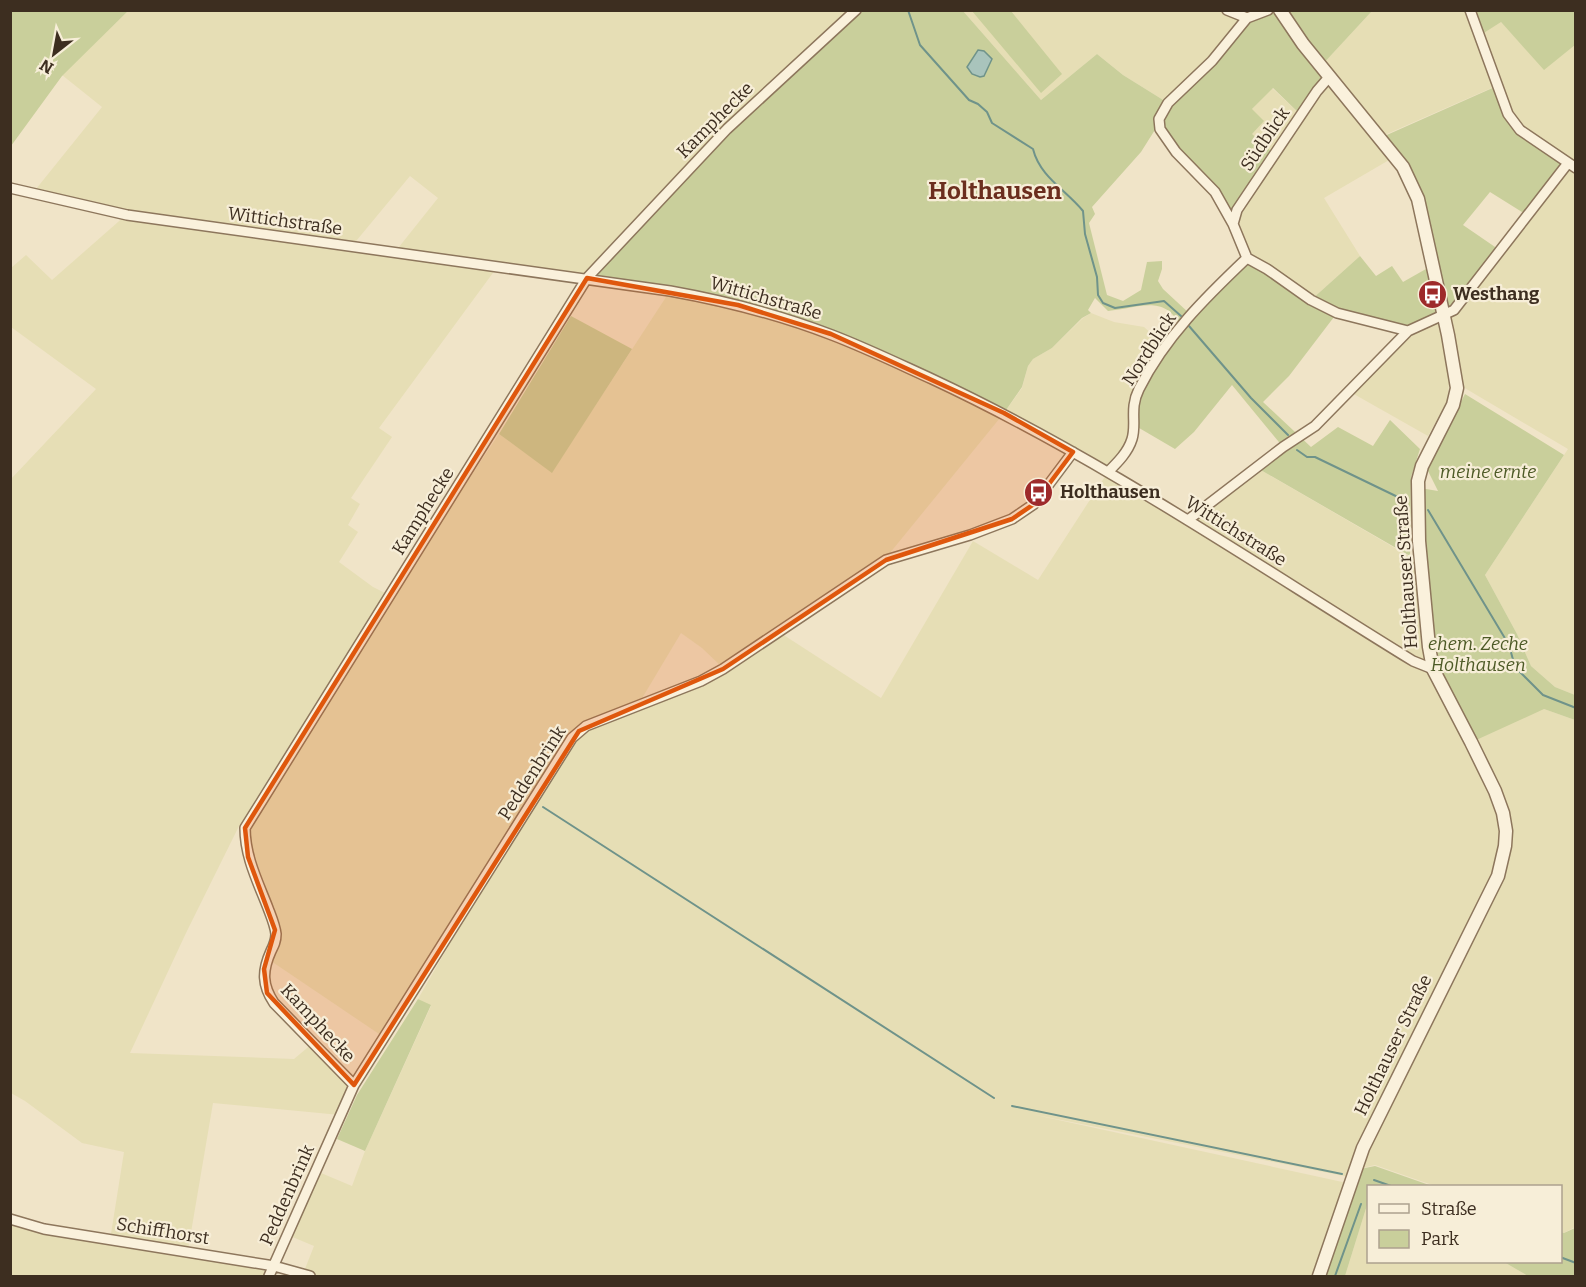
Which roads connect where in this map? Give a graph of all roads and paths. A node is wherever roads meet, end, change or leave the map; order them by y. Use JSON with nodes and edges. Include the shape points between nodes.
{"nodes":[{"id":1,"x":856,"y":10,"type":"edge"},
{"id":2,"x":1227,"y":10,"type":"edge"},
{"id":3,"x":1268,"y":10,"type":"edge"},
{"id":4,"x":1280,"y":10,"type":"edge"},
{"id":5,"x":1470,"y":10,"type":"edge"},
{"id":6,"x":1247,"y":18,"type":"junction"},
{"id":7,"x":1330,"y":76,"type":"junction"},
{"id":8,"x":1572,"y":166,"type":"edge"},
{"id":9,"x":10,"y":188,"type":"edge"},
{"id":10,"x":1233,"y":224,"type":"junction"},
{"id":11,"x":1247,"y":258,"type":"junction"},
{"id":12,"x":587,"y":278,"type":"junction"},
{"id":13,"x":1444,"y":316,"type":"junction"},
{"id":14,"x":1408,"y":331,"type":"junction"},
{"id":15,"x":1073,"y":452,"type":"junction"},
{"id":16,"x":1108,"y":472,"type":"junction"},
{"id":17,"x":1188,"y":520,"type":"junction"},
{"id":18,"x":1433,"y":669,"type":"junction"},
{"id":19,"x":354,"y":1085,"type":"junction"},
{"id":20,"x":10,"y":1219,"type":"edge"},
{"id":21,"x":274,"y":1266,"type":"junction"},
{"id":22,"x":269,"y":1276,"type":"edge"},
{"id":23,"x":310,"y":1276,"type":"edge"},
{"id":24,"x":1319,"y":1276,"type":"edge"}],
"edges":[{"from":1,"to":12,"type":"street","name":"Kamphecke","via":[[727,129]]},
{"from":2,"to":6,"type":"street"},
{"from":3,"to":6,"type":"street"},
{"from":4,"to":7,"type":"street","name":"Holthauser Straße"},
{"from":5,"to":8,"type":"street","via":[[1508,114],[1520,130]]},
{"from":6,"to":10,"type":"street","via":[[1212,61],[1168,103],[1159,124],[1166,139],[1210,187]]},
{"from":7,"to":10,"type":"street","name":"Südblick","via":[[1237,210]]},
{"from":7,"to":13,"type":"street","name":"Holthauser Straße","via":[[1399,161],[1416,190]]},
{"from":8,"to":13,"type":"street","via":[[1454,310]]},
{"from":9,"to":12,"type":"street","name":"Wittichstraße","via":[[138,216]]},
{"from":10,"to":11,"type":"street"},
{"from":11,"to":14,"type":"street","via":[[1328,309]]},
{"from":11,"to":16,"type":"street","name":"Nordblick","via":[[1165,346],[1136,398],[1133,437]]},
{"from":12,"to":15,"type":"street","name":"Wittichstraße","via":[[738,305],[831,334],[1004,413]]},
{"from":12,"to":19,"type":"street","name":"Kamphecke","via":[[245,828],[248,857],[275,930],[275,944],[264,969],[267,993]]},
{"from":13,"to":14,"type":"street"},
{"from":13,"to":18,"type":"street","name":"Holthauser Straße","via":[[1456,373],[1456,395],[1422,465],[1417,503]]},
{"from":14,"to":17,"type":"street","via":[[1315,426]]},
{"from":15,"to":16,"type":"street","name":"Wittichstraße"},
{"from":15,"to":19,"type":"street","name":"Peddenbrink","via":[[1034,504],[1012,519],[886,560],[723,669],[579,730]]},
{"from":16,"to":17,"type":"street","name":"Wittichstraße"},
{"from":17,"to":18,"type":"street","name":"Wittichstraße","via":[[1413,661]]},
{"from":18,"to":24,"type":"street","name":"Holthauser Straße","via":[[1495,791],[1506,831],[1503,859],[1363,1148]]},
{"from":19,"to":21,"type":"street","name":"Peddenbrink"},
{"from":20,"to":21,"type":"street","name":"Schiffhorst","via":[[44,1229]]},
{"from":21,"to":22,"type":"street","name":"Peddenbrink"},
{"from":21,"to":23,"type":"street","name":"Schiffhorst"}]}
